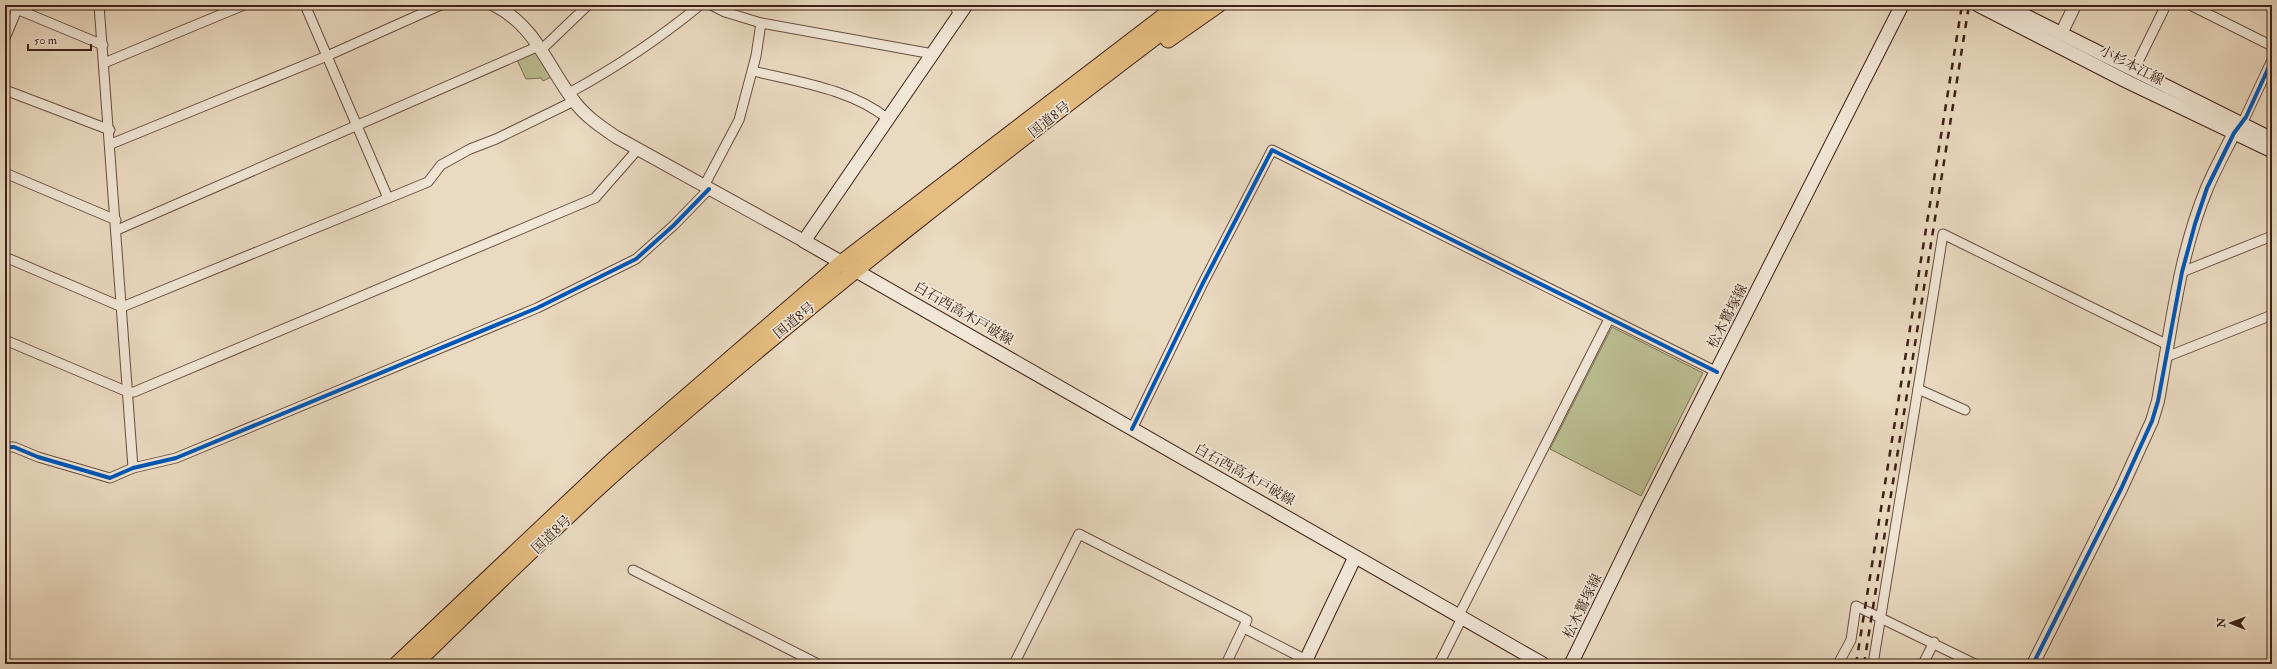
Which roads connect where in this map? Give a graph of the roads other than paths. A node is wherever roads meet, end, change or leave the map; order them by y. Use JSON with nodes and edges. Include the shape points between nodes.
{"nodes":[{"id":1,"x":7,"y":5,"type":"edge"},
{"id":2,"x":100,"y":5,"type":"edge"},
{"id":3,"x":244,"y":5,"type":"edge"},
{"id":4,"x":304,"y":5,"type":"edge"},
{"id":5,"x":441,"y":5,"type":"edge"},
{"id":6,"x":588,"y":5,"type":"edge"},
{"id":7,"x":700,"y":5,"type":"edge"},
{"id":8,"x":711,"y":5,"type":"edge"},
{"id":9,"x":1161,"y":5,"type":"edge"},
{"id":10,"x":1178,"y":5,"type":"edge"},
{"id":11,"x":1198,"y":5,"type":"edge"},
{"id":12,"x":1218,"y":5,"type":"edge"},
{"id":13,"x":1902,"y":5,"type":"edge"},
{"id":14,"x":1978,"y":5,"type":"edge"},
{"id":15,"x":2004,"y":5,"type":"edge"},
{"id":16,"x":2075,"y":5,"type":"edge"},
{"id":17,"x":2166,"y":5,"type":"edge"},
{"id":18,"x":2190,"y":5,"type":"edge"},
{"id":19,"x":18,"y":7,"type":"edge"},
{"id":20,"x":503,"y":7,"type":"edge"},
{"id":21,"x":960,"y":8,"type":"edge"},
{"id":22,"x":761,"y":23,"type":"junction"},
{"id":23,"x":2061,"y":34,"type":"junction"},
{"id":24,"x":5,"y":38,"type":"edge"},
{"id":25,"x":103,"y":45,"type":"junction"},
{"id":26,"x":2272,"y":46,"type":"edge"},
{"id":27,"x":540,"y":48,"type":"junction"},
{"id":28,"x":933,"y":54,"type":"junction"},
{"id":29,"x":327,"y":56,"type":"junction"},
{"id":30,"x":1111,"y":57,"type":"junction"},
{"id":31,"x":2272,"y":60,"type":"edge"},
{"id":32,"x":104,"y":63,"type":"junction"},
{"id":33,"x":2134,"y":70,"type":"junction"},
{"id":34,"x":752,"y":71,"type":"junction"},
{"id":35,"x":1089,"y":88,"type":"junction"},
{"id":36,"x":5,"y":90,"type":"edge"},
{"id":37,"x":571,"y":97,"type":"junction"},
{"id":38,"x":888,"y":119,"type":"junction"},
{"id":39,"x":358,"y":127,"type":"junction"},
{"id":40,"x":2238,"y":128,"type":"junction"},
{"id":41,"x":110,"y":130,"type":"junction"},
{"id":42,"x":2272,"y":139,"type":"edge"},
{"id":43,"x":111,"y":144,"type":"junction"},
{"id":44,"x":638,"y":149,"type":"junction"},
{"id":45,"x":2272,"y":152,"type":"edge"},
{"id":46,"x":5,"y":173,"type":"edge"},
{"id":47,"x":706,"y":187,"type":"junction"},
{"id":48,"x":388,"y":198,"type":"junction"},
{"id":49,"x":116,"y":220,"type":"junction"},
{"id":50,"x":117,"y":230,"type":"junction"},
{"id":51,"x":2272,"y":236,"type":"edge"},
{"id":52,"x":807,"y":242,"type":"junction"},
{"id":53,"x":5,"y":257,"type":"edge"},
{"id":54,"x":841,"y":263,"type":"junction"},
{"id":55,"x":855,"y":270,"type":"junction"},
{"id":56,"x":2182,"y":272,"type":"junction"},
{"id":57,"x":122,"y":308,"type":"junction"},
{"id":58,"x":2272,"y":315,"type":"edge"},
{"id":59,"x":1609,"y":319,"type":"junction"},
{"id":60,"x":5,"y":340,"type":"edge"},
{"id":61,"x":2168,"y":345,"type":"junction"},
{"id":62,"x":2166,"y":357,"type":"junction"},
{"id":63,"x":1717,"y":372,"type":"junction"},
{"id":64,"x":1918,"y":389,"type":"junction"},
{"id":65,"x":128,"y":392,"type":"junction"},
{"id":66,"x":1965,"y":410,"type":"dead end"},
{"id":67,"x":1132,"y":429,"type":"junction"},
{"id":68,"x":5,"y":447,"type":"edge"},
{"id":69,"x":132,"y":468,"type":"junction"},
{"id":70,"x":1355,"y":557,"type":"junction"},
{"id":71,"x":633,"y":570,"type":"dead end"},
{"id":72,"x":1460,"y":617,"type":"junction"},
{"id":73,"x":1881,"y":617,"type":"junction"},
{"id":74,"x":1244,"y":628,"type":"junction"},
{"id":75,"x":1851,"y":640,"type":"junction"},
{"id":76,"x":1934,"y":642,"type":"junction"},
{"id":77,"x":1308,"y":663,"type":"edge"},
{"id":78,"x":398,"y":664,"type":"edge"},
{"id":79,"x":415,"y":664,"type":"edge"},
{"id":80,"x":818,"y":664,"type":"edge"},
{"id":81,"x":1014,"y":664,"type":"edge"},
{"id":82,"x":1226,"y":664,"type":"edge"},
{"id":83,"x":1440,"y":664,"type":"edge"},
{"id":84,"x":1543,"y":664,"type":"edge"},
{"id":85,"x":1571,"y":664,"type":"edge"},
{"id":86,"x":1838,"y":664,"type":"edge"},
{"id":87,"x":1846,"y":664,"type":"edge"},
{"id":88,"x":1873,"y":664,"type":"edge"},
{"id":89,"x":1923,"y":664,"type":"edge"},
{"id":90,"x":1975,"y":664,"type":"edge"},
{"id":91,"x":2033,"y":664,"type":"edge"}],
"edges":[{"from":1,"to":19,"type":"street"},
{"from":2,"to":25,"type":"street"},
{"from":3,"to":32,"type":"street"},
{"from":4,"to":29,"type":"street"},
{"from":5,"to":29,"type":"street"},
{"from":6,"to":27,"type":"street"},
{"from":7,"to":37,"type":"street"},
{"from":8,"to":22,"type":"street"},
{"from":9,"to":30,"type":"highway"},
{"from":10,"to":30,"type":"highway","name":"国道8号"},
{"from":11,"to":35,"type":"highway","name":"国道8号"},
{"from":12,"to":35,"type":"highway","via":[[1169,40]]},
{"from":13,"to":63,"type":"main road","name":"松木鷲塚線"},
{"from":14,"to":40,"type":"main road","name":"小杉本江線","via":[[2128,82]]},
{"from":15,"to":23,"type":"main road","name":"小杉本江線"},
{"from":16,"to":23,"type":"street"},
{"from":17,"to":33,"type":"street"},
{"from":18,"to":26,"type":"street"},
{"from":19,"to":24,"type":"street"},
{"from":19,"to":25,"type":"street"},
{"from":20,"to":27,"type":"street","via":[[528,30]]},
{"from":21,"to":28,"type":"main road"},
{"from":22,"to":28,"type":"street"},
{"from":22,"to":34,"type":"street"},
{"from":23,"to":33,"type":"main road","name":"小杉本江線"},
{"from":25,"to":32,"type":"street"},
{"from":27,"to":37,"type":"street"},
{"from":27,"to":39,"type":"street"},
{"from":28,"to":38,"type":"main road"},
{"from":29,"to":39,"type":"street"},
{"from":29,"to":43,"type":"street"},
{"from":30,"to":54,"type":"highway","name":"国道8号"},
{"from":31,"to":40,"type":"street"},
{"from":32,"to":41,"type":"street"},
{"from":33,"to":40,"type":"main road","name":"小杉本江線"},
{"from":34,"to":38,"type":"street","via":[[847,96]]},
{"from":34,"to":47,"type":"street","via":[[739,120]]},
{"from":35,"to":55,"type":"highway","name":"国道8号"},
{"from":36,"to":41,"type":"street"},
{"from":37,"to":44,"type":"street","via":[[592,121]]},
{"from":37,"to":48,"type":"street","via":[[496,139],[470,149],[442,165],[428,182]]},
{"from":38,"to":52,"type":"main road"},
{"from":39,"to":48,"type":"street"},
{"from":39,"to":50,"type":"street"},
{"from":40,"to":42,"type":"main road","name":"小杉本江線"},
{"from":40,"to":45,"type":"main road","name":"小杉本江線"},
{"from":40,"to":56,"type":"street","via":[[2207,188]]},
{"from":41,"to":43,"type":"street"},
{"from":43,"to":49,"type":"street"},
{"from":44,"to":47,"type":"street"},
{"from":44,"to":65,"type":"street","via":[[595,198],[142,389]]},
{"from":46,"to":49,"type":"street"},
{"from":47,"to":52,"type":"street"},
{"from":47,"to":69,"type":"street","via":[[674,225],[636,259],[537,308],[176,458]]},
{"from":48,"to":57,"type":"street"},
{"from":49,"to":50,"type":"street"},
{"from":50,"to":57,"type":"street"},
{"from":51,"to":56,"type":"street"},
{"from":52,"to":54,"type":"main road","name":"白石西高木戸破線"},
{"from":53,"to":57,"type":"street"},
{"from":54,"to":55,"type":"main road","name":"白石西高木戸破線"},
{"from":54,"to":78,"type":"highway","name":"国道8号","via":[[614,459]]},
{"from":55,"to":67,"type":"main road","name":"白石西高木戸破線"},
{"from":55,"to":79,"type":"highway","name":"国道8号","via":[[622,467]]},
{"from":56,"to":61,"type":"street"},
{"from":57,"to":65,"type":"street"},
{"from":58,"to":62,"type":"street"},
{"from":59,"to":63,"type":"street"},
{"from":59,"to":67,"type":"street","via":[[1272,150],[1202,285]]},
{"from":59,"to":72,"type":"street"},
{"from":60,"to":65,"type":"street"},
{"from":61,"to":62,"type":"street"},
{"from":61,"to":64,"type":"street","via":[[1943,234]]},
{"from":62,"to":91,"type":"street","via":[[2152,421],[2121,489]]},
{"from":63,"to":85,"type":"main road","name":"松木鷲塚線"},
{"from":64,"to":66,"type":"street"},
{"from":64,"to":73,"type":"street"},
{"from":65,"to":69,"type":"street"},
{"from":67,"to":70,"type":"main road","name":"白石西高木戸破線"},
{"from":68,"to":69,"type":"street","via":[[14,447],[38,457],[110,478]]},
{"from":70,"to":72,"type":"main road"},
{"from":70,"to":77,"type":"main road"},
{"from":71,"to":80,"type":"street"},
{"from":72,"to":83,"type":"street"},
{"from":72,"to":84,"type":"main road"},
{"from":73,"to":75,"type":"street","via":[[1856,606]]},
{"from":73,"to":76,"type":"street"},
{"from":73,"to":88,"type":"street"},
{"from":74,"to":77,"type":"street"},
{"from":74,"to":81,"type":"street","via":[[1247,620],[1079,534]]},
{"from":74,"to":82,"type":"street"},
{"from":75,"to":86,"type":"street"},
{"from":75,"to":87,"type":"street"},
{"from":76,"to":89,"type":"street"},
{"from":76,"to":90,"type":"street"}]}
